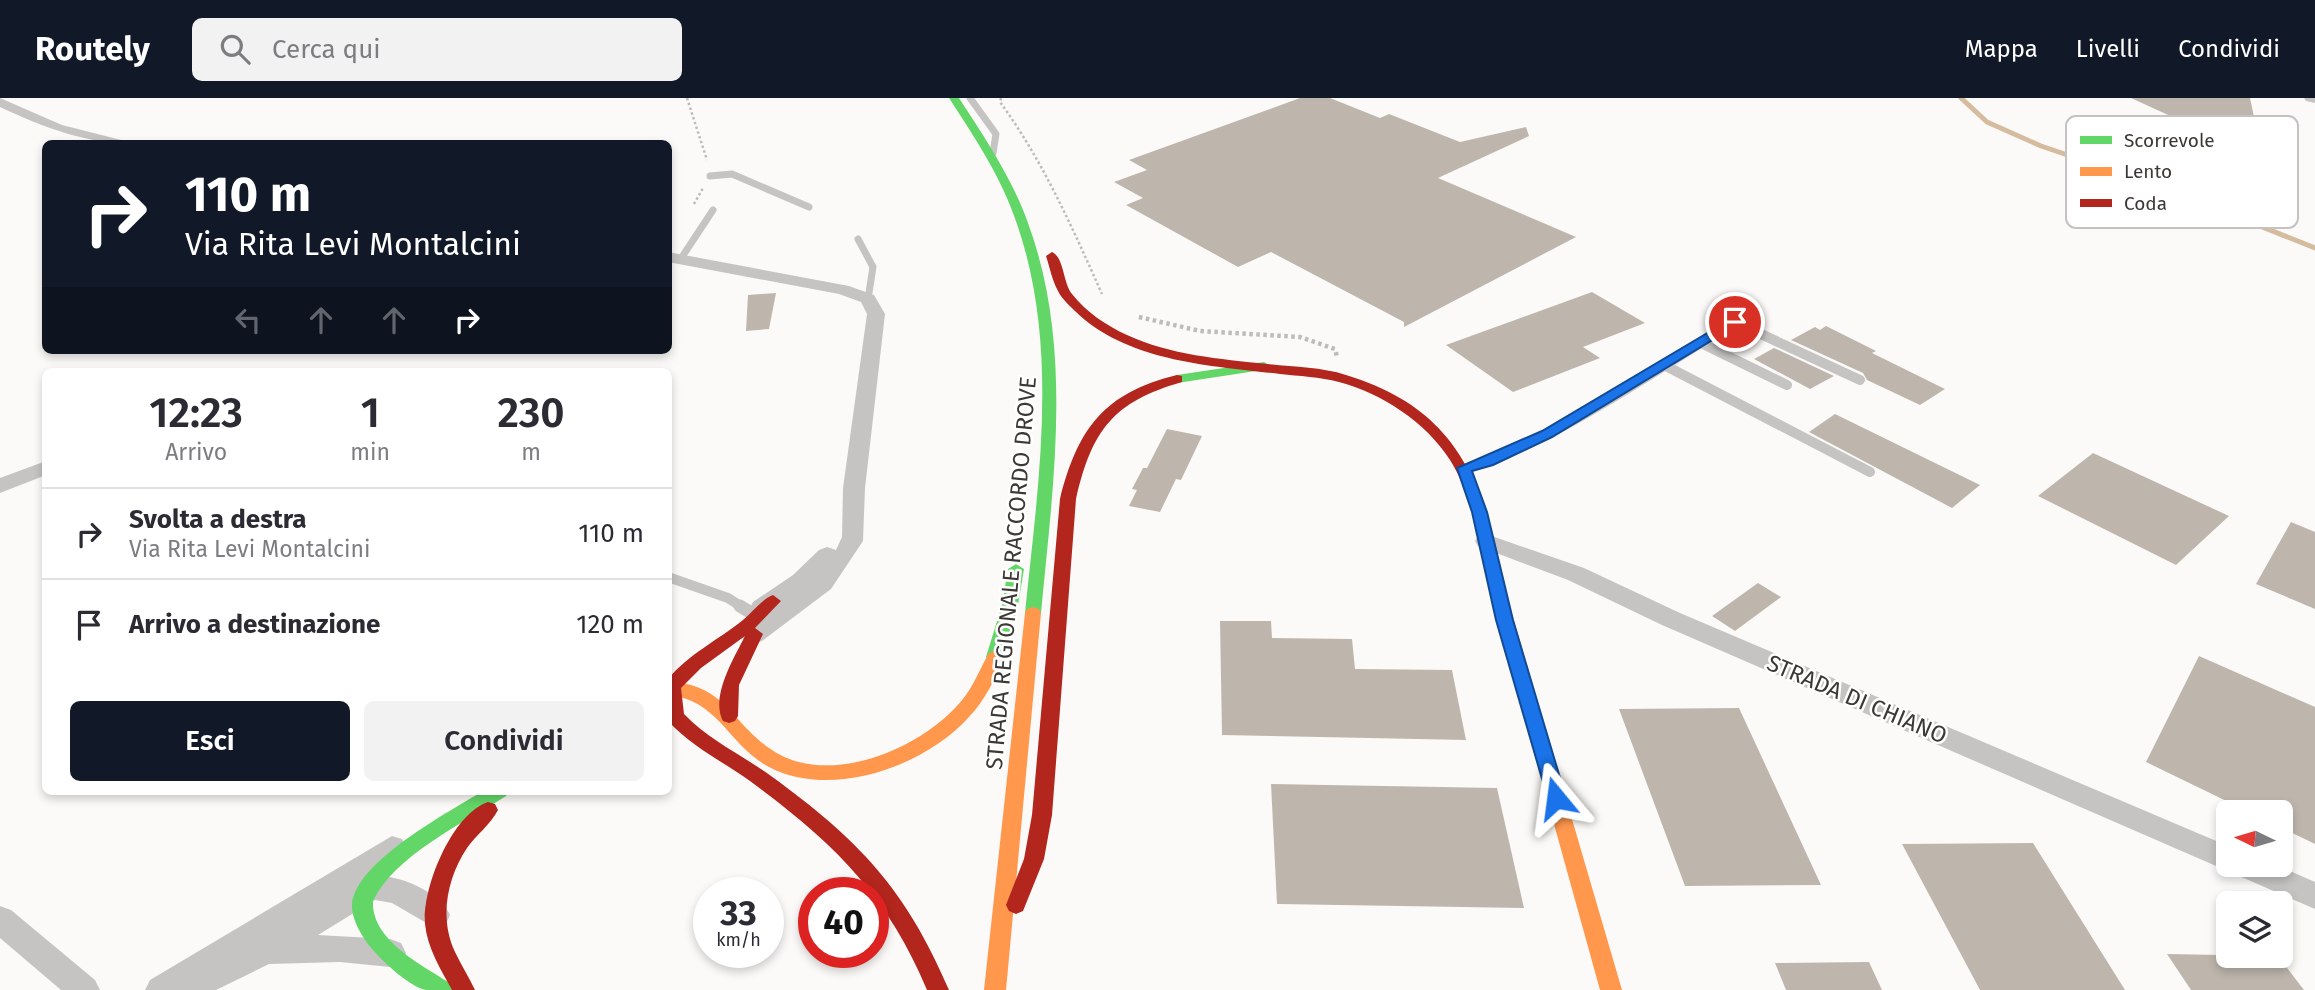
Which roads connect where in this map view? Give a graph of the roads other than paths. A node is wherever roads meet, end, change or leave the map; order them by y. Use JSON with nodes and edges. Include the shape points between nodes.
{"nodes":[{"id":1,"x":954,"y":98,"type":"edge"},
{"id":2,"x":970,"y":98,"type":"edge"},
{"id":3,"x":0,"y":102,"type":"edge"},
{"id":4,"x":112,"y":140,"type":"edge"},
{"id":5,"x":993,"y":153,"type":"junction"},
{"id":6,"x":710,"y":176,"type":"dead end"},
{"id":7,"x":1010,"y":186,"type":"junction"},
{"id":8,"x":809,"y":207,"type":"dead end"},
{"id":9,"x":1034,"y":207,"type":"dead end"},
{"id":10,"x":713,"y":210,"type":"dead end"},
{"id":11,"x":1046,"y":236,"type":"dead end"},
{"id":12,"x":858,"y":239,"type":"dead end"},
{"id":13,"x":674,"y":258,"type":"edge"},
{"id":14,"x":868,"y":299,"type":"junction"},
{"id":15,"x":1701,"y":343,"type":"junction"},
{"id":16,"x":1050,"y":348,"type":"junction"},
{"id":17,"x":1664,"y":365,"type":"junction"},
{"id":18,"x":1264,"y":366,"type":"junction"},
{"id":19,"x":1860,"y":380,"type":"dead end"},
{"id":20,"x":1787,"y":385,"type":"dead end"},
{"id":21,"x":1032,"y":408,"type":"dead end"},
{"id":22,"x":1464,"y":468,"type":"junction"},
{"id":23,"x":42,"y":469,"type":"edge"},
{"id":24,"x":1870,"y":472,"type":"dead end"},
{"id":25,"x":0,"y":486,"type":"edge"},
{"id":26,"x":851,"y":516,"type":"junction"},
{"id":27,"x":1486,"y":541,"type":"junction"},
{"id":28,"x":1017,"y":557,"type":"dead end"},
{"id":29,"x":672,"y":578,"type":"edge"},
{"id":30,"x":773,"y":601,"type":"junction"},
{"id":31,"x":753,"y":624,"type":"junction"},
{"id":32,"x":672,"y":681,"type":"edge"},
{"id":33,"x":672,"y":681,"type":"edge"},
{"id":34,"x":672,"y":684,"type":"edge"},
{"id":35,"x":672,"y":700,"type":"edge"},
{"id":36,"x":729,"y":716,"type":"junction"},
{"id":37,"x":672,"y":735,"type":"edge"},
{"id":38,"x":698,"y":736,"type":"junction"},
{"id":39,"x":493,"y":795,"type":"edge"},
{"id":40,"x":505,"y":795,"type":"edge"},
{"id":41,"x":479,"y":804,"type":"edge"},
{"id":42,"x":2216,"y":854,"type":"edge"},
{"id":43,"x":2272,"y":877,"type":"edge"},
{"id":44,"x":370,"y":887,"type":"junction"},
{"id":45,"x":2315,"y":896,"type":"edge"},
{"id":46,"x":286,"y":914,"type":"junction"},
{"id":47,"x":435,"y":915,"type":"junction"},
{"id":48,"x":0,"y":919,"type":"edge"},
{"id":49,"x":1000,"y":938,"type":"junction"},
{"id":50,"x":264,"y":951,"type":"junction"},
{"id":51,"x":392,"y":954,"type":"junction"},
{"id":52,"x":83,"y":990,"type":"edge"},
{"id":53,"x":162,"y":990,"type":"edge"},
{"id":54,"x":184,"y":990,"type":"edge"},
{"id":55,"x":442,"y":990,"type":"edge"},
{"id":56,"x":464,"y":990,"type":"edge"},
{"id":57,"x":938,"y":990,"type":"edge"},
{"id":58,"x":995,"y":990,"type":"edge"},
{"id":59,"x":1611,"y":990,"type":"edge"}],
"edges":[{"from":1,"to":5,"type":"main road","name":"STRADA REGIONALE RACCORDO DROVE"},
{"from":2,"to":5,"type":"lane","via":[[996,134]]},
{"from":3,"to":4,"type":"street","via":[[58,128]]},
{"from":5,"to":7,"type":"main road","name":"STRADA REGIONALE RACCORDO DROVE"},
{"from":6,"to":8,"type":"lane","via":[[732,174]]},
{"from":7,"to":9,"type":"main road"},
{"from":7,"to":16,"type":"main road","name":"STRADA REGIONALE RACCORDO DROVE","via":[[1038,269]]},
{"from":10,"to":13,"type":"lane"},
{"from":11,"to":18,"type":"main road","via":[[1065,295],[1104,329],[1161,351]]},
{"from":12,"to":14,"type":"lane","via":[[873,256]]},
{"from":13,"to":14,"type":"street","via":[[843,290]]},
{"from":14,"to":26,"type":"street","via":[[876,314]]},
{"from":15,"to":17,"type":"lane"},
{"from":15,"to":19,"type":"lane","via":[[1735,322]]},
{"from":15,"to":20,"type":"lane"},
{"from":16,"to":21,"type":"main road"},
{"from":16,"to":49,"type":"main road","name":"STRADA REGIONALE RACCORDO DROVE","via":[[1047,475]]},
{"from":17,"to":22,"type":"lane","via":[[1547,434],[1488,462]]},
{"from":17,"to":24,"type":"lane"},
{"from":18,"to":22,"type":"main road","via":[[1308,370],[1380,392],[1417,414]]},
{"from":18,"to":49,"type":"main road","via":[[1192,375],[1139,393],[1097,422],[1076,455],[1068,499],[1042,815],[1030,869]]},
{"from":22,"to":27,"type":"main road"},
{"from":23,"to":25,"type":"street"},
{"from":26,"to":30,"type":"street","via":[[822,561]]},
{"from":26,"to":31,"type":"street","via":[[853,537],[836,567],[807,597]]},
{"from":27,"to":42,"type":"street","name":"STRADA DI CHIANO","via":[[1576,574]]},
{"from":27,"to":59,"type":"main road"},
{"from":28,"to":36,"type":"main road","via":[[1008,625],[990,675],[954,721],[916,748],[854,768],[801,769],[778,764],[760,752]]},
{"from":29,"to":31,"type":"lane","via":[[728,598]]},
{"from":30,"to":31,"type":"street"},
{"from":30,"to":32,"type":"main road","via":[[758,620]]},
{"from":31,"to":33,"type":"street"},
{"from":31,"to":36,"type":"main road","via":[[730,685]]},
{"from":34,"to":36,"type":"main road","via":[[692,689]]},
{"from":35,"to":38,"type":"main road","via":[[675,716]]},
{"from":37,"to":38,"type":"main road"},
{"from":38,"to":57,"type":"main road","via":[[764,781],[871,870],[902,911]]},
{"from":39,"to":44,"type":"main road","via":[[392,861]]},
{"from":40,"to":41,"type":"main road"},
{"from":41,"to":44,"type":"street"},
{"from":41,"to":46,"type":"street"},
{"from":41,"to":47,"type":"main road","via":[[447,872]]},
{"from":43,"to":45,"type":"street"},
{"from":44,"to":46,"type":"street"},
{"from":44,"to":47,"type":"street","via":[[393,888]]},
{"from":44,"to":50,"type":"street"},
{"from":44,"to":51,"type":"main road","via":[[363,899],[364,910],[374,934]]},
{"from":46,"to":53,"type":"street"},
{"from":47,"to":56,"type":"main road","via":[[444,948]]},
{"from":48,"to":52,"type":"street"},
{"from":49,"to":58,"type":"main road","name":"STRADA REGIONALE RACCORDO DROVE"},
{"from":50,"to":51,"type":"street","via":[[340,948]]},
{"from":50,"to":54,"type":"street"},
{"from":51,"to":55,"type":"main road"}]}
